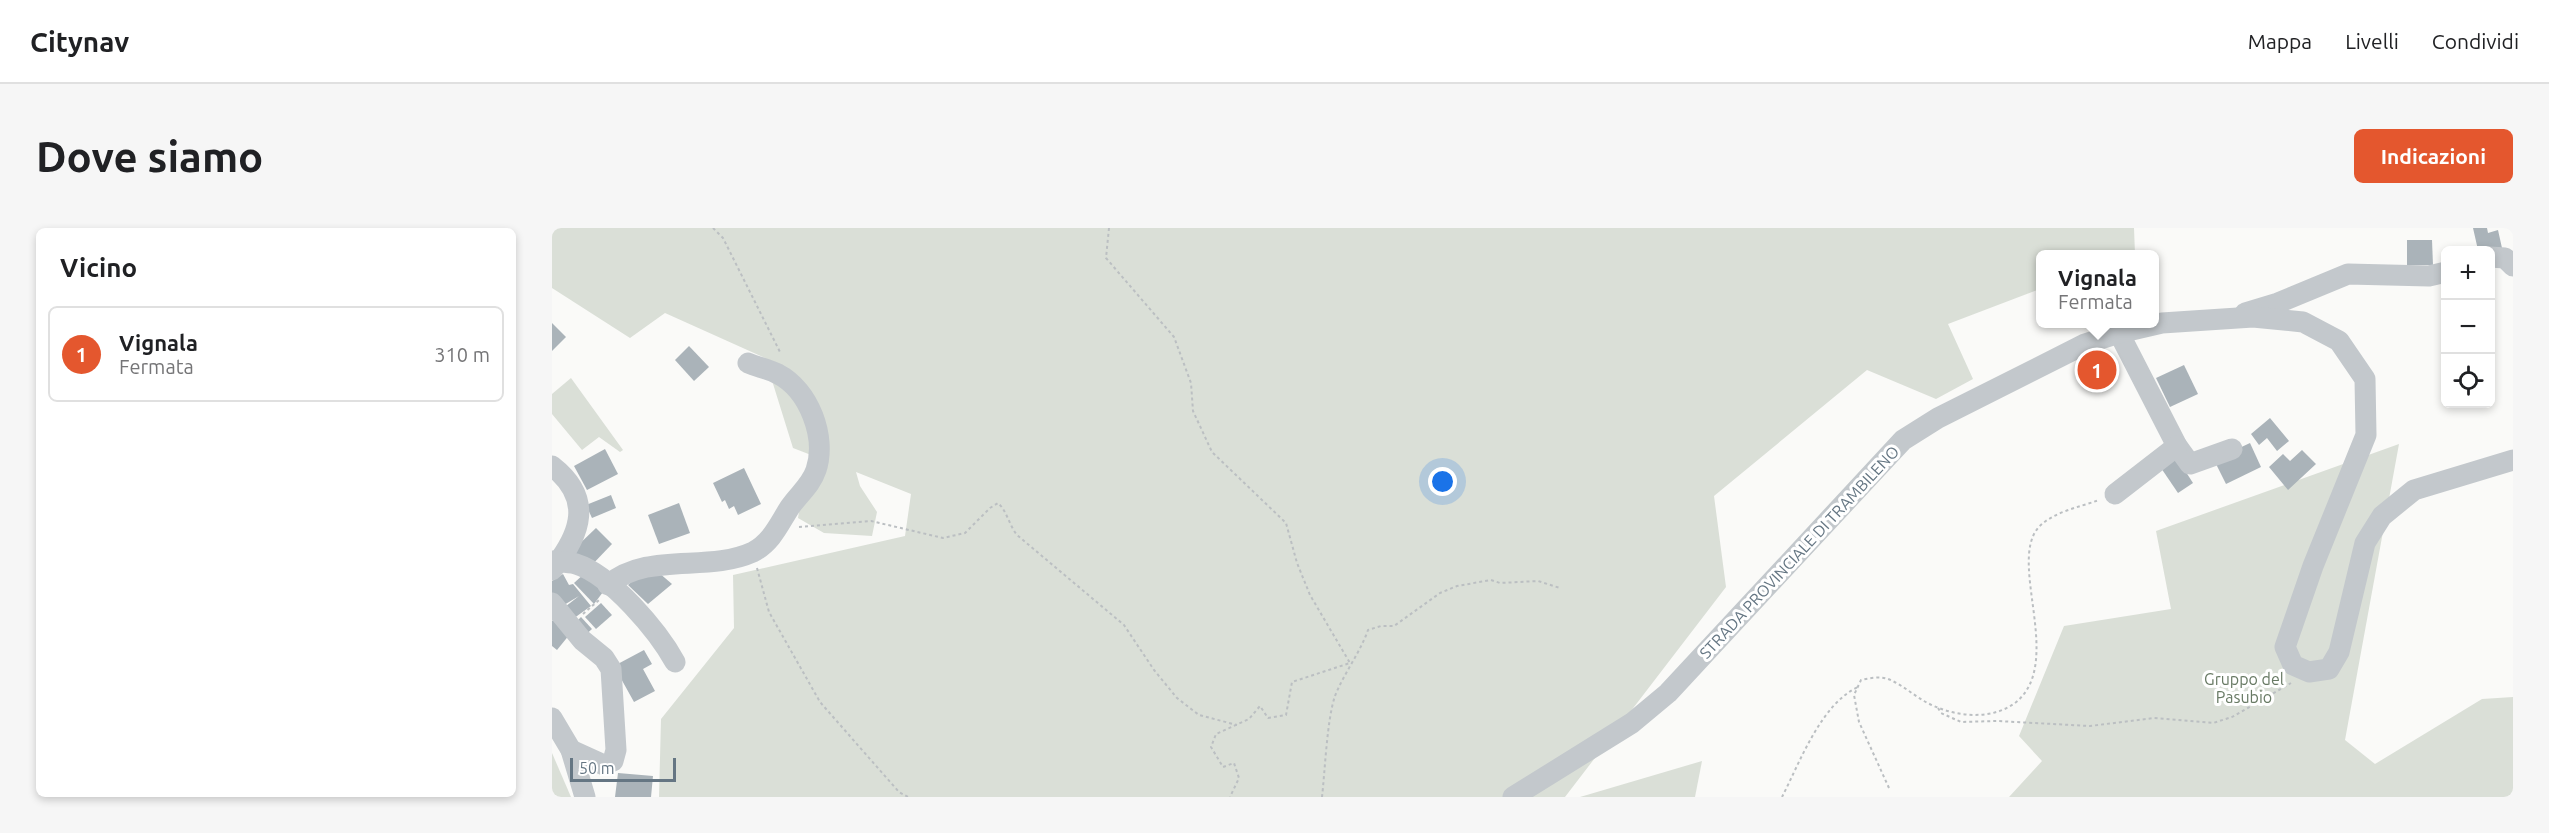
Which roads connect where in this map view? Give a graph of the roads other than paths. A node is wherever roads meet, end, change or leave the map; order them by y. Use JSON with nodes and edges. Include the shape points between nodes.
{"nodes":[{"id":1,"x":2495,"y":257,"type":"edge"},
{"id":2,"x":2513,"y":266,"type":"edge"},
{"id":3,"x":2441,"y":273,"type":"edge"},
{"id":4,"x":2230,"y":318,"type":"junction"},
{"id":5,"x":2159,"y":325,"type":"edge"},
{"id":6,"x":2143,"y":328,"type":"edge"},
{"id":7,"x":2119,"y":333,"type":"junction"},
{"id":8,"x":748,"y":363,"type":"dead end"},
{"id":9,"x":2177,"y":446,"type":"junction"},
{"id":10,"x":2232,"y":448,"type":"dead end"},
{"id":11,"x":2513,"y":460,"type":"edge"},
{"id":12,"x":552,"y":466,"type":"edge"},
{"id":13,"x":2115,"y":494,"type":"road end"},
{"id":14,"x":554,"y":564,"type":"edge"},
{"id":15,"x":608,"y":585,"type":"junction"},
{"id":16,"x":552,"y":603,"type":"edge"},
{"id":17,"x":675,"y":662,"type":"dead end"},
{"id":18,"x":552,"y":718,"type":"edge"},
{"id":19,"x":571,"y":750,"type":"junction"},
{"id":20,"x":585,"y":797,"type":"edge"},
{"id":21,"x":1513,"y":797,"type":"edge"}],
"edges":[{"from":1,"to":2,"type":"street","via":[[2505,258]]},
{"from":3,"to":4,"type":"street","via":[[2348,274]]},
{"from":4,"to":5,"type":"street","name":"STRADA PROVINCIALE DI TRAMBILENO"},
{"from":4,"to":11,"type":"street","name":"STRADA PROVINCIALE DI TRAMBILENO","via":[[2302,322],[2339,341],[2365,380],[2366,435],[2285,647],[2293,665],[2309,672],[2329,669],[2339,652],[2365,543],[2382,516],[2414,490]]},
{"from":6,"to":7,"type":"street","name":"STRADA PROVINCIALE DI TRAMBILENO"},
{"from":7,"to":9,"type":"street"},
{"from":7,"to":21,"type":"street","name":"STRADA PROVINCIALE DI TRAMBILENO","via":[[2085,344],[1938,418],[1903,440],[1668,693],[1632,723]]},
{"from":8,"to":15,"type":"street","via":[[779,374],[808,405],[819,441],[817,468],[808,486],[768,542],[753,552],[736,558],[640,568],[621,574]]},
{"from":9,"to":10,"type":"street","via":[[2190,464]]},
{"from":9,"to":13,"type":"street"},
{"from":12,"to":14,"type":"street","via":[[567,478],[578,496],[579,523]]},
{"from":14,"to":15,"type":"street","via":[[576,564]]},
{"from":15,"to":17,"type":"street","via":[[662,638]]},
{"from":16,"to":19,"type":"street","via":[[611,669],[616,750],[613,761],[604,765]]},
{"from":18,"to":19,"type":"street"},
{"from":19,"to":20,"type":"street"}]}
